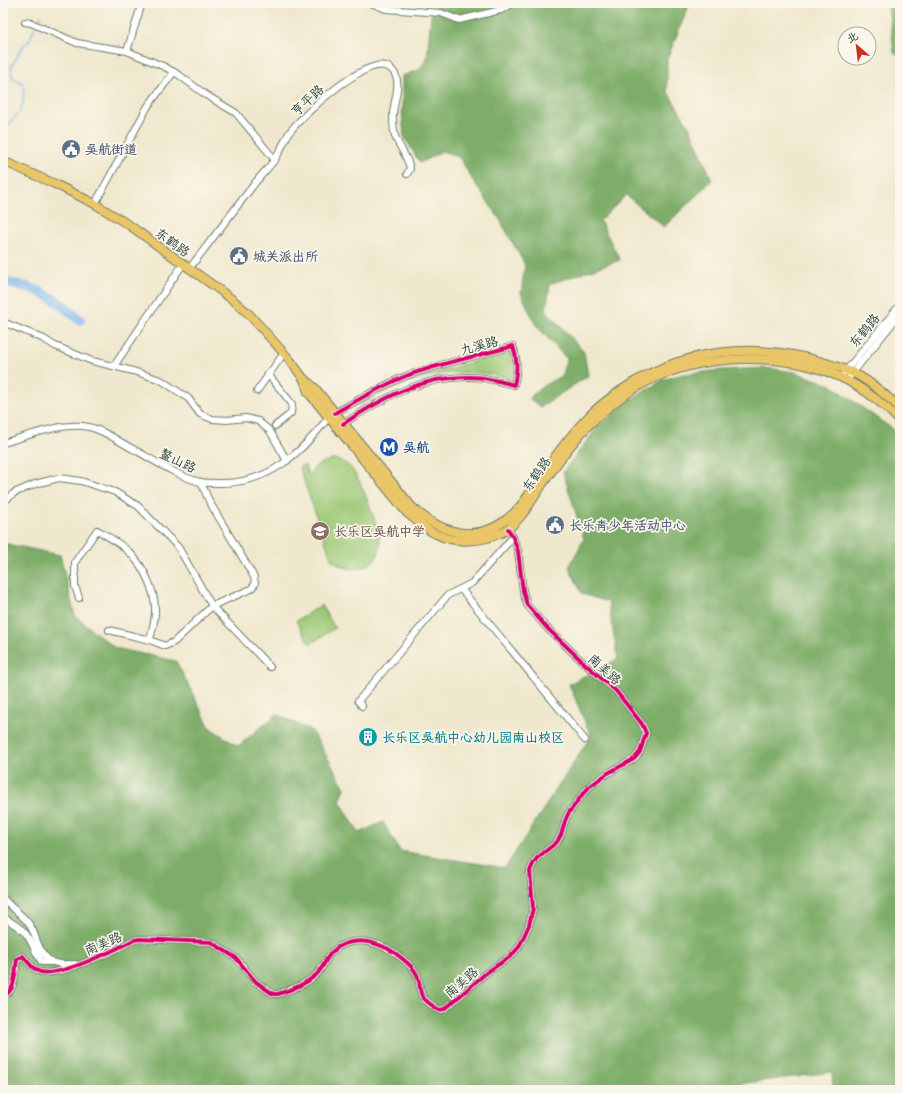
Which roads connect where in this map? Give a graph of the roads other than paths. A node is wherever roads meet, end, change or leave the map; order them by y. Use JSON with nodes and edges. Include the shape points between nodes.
{"nodes":[{"id":1,"x":142,"y":3,"type":"edge"},
{"id":2,"x":371,"y":3,"type":"edge"},
{"id":3,"x":514,"y":3,"type":"edge"},
{"id":4,"x":28,"y":23,"type":"dead end"},
{"id":5,"x":127,"y":51,"type":"junction"},
{"id":6,"x":174,"y":72,"type":"junction"},
{"id":7,"x":275,"y":160,"type":"junction"},
{"id":8,"x":3,"y":161,"type":"edge"},
{"id":9,"x":406,"y":174,"type":"dead end"},
{"id":10,"x":95,"y":204,"type":"junction"},
{"id":11,"x":186,"y":267,"type":"junction"},
{"id":12,"x":900,"y":305,"type":"edge"},
{"id":13,"x":900,"y":314,"type":"edge"},
{"id":14,"x":3,"y":322,"type":"edge"},
{"id":15,"x":284,"y":353,"type":"junction"},
{"id":16,"x":114,"y":366,"type":"junction"},
{"id":17,"x":268,"y":374,"type":"junction"},
{"id":18,"x":846,"y":375,"type":"junction"},
{"id":19,"x":257,"y":391,"type":"dead end"},
{"id":20,"x":900,"y":408,"type":"edge"},
{"id":21,"x":332,"y":415,"type":"junction"},
{"id":22,"x":900,"y":421,"type":"edge"},
{"id":23,"x":343,"y":424,"type":"junction"},
{"id":24,"x":275,"y":426,"type":"dead end"},
{"id":25,"x":3,"y":444,"type":"edge"},
{"id":26,"x":287,"y":461,"type":"junction"},
{"id":27,"x":200,"y":482,"type":"junction"},
{"id":28,"x":6,"y":500,"type":"dead end"},
{"id":29,"x":508,"y":529,"type":"junction"},
{"id":30,"x":513,"y":537,"type":"junction"},
{"id":31,"x":461,"y":589,"type":"junction"},
{"id":32,"x":79,"y":598,"type":"dead end"},
{"id":33,"x":212,"y":606,"type":"junction"},
{"id":34,"x":109,"y":630,"type":"dead end"},
{"id":35,"x":150,"y":640,"type":"junction"},
{"id":36,"x":270,"y":667,"type":"dead end"},
{"id":37,"x":362,"y":706,"type":"dead end"},
{"id":38,"x":585,"y":740,"type":"dead end"},
{"id":39,"x":3,"y":898,"type":"edge"},
{"id":40,"x":3,"y":916,"type":"edge"},
{"id":41,"x":51,"y":962,"type":"junction"},
{"id":42,"x":80,"y":964,"type":"junction"},
{"id":43,"x":3,"y":995,"type":"edge"}],
"edges":[{"from":1,"to":5,"type":"street"},
{"from":2,"to":3,"type":"street","via":[[386,9],[441,13],[459,20],[501,10]]},
{"from":4,"to":5,"type":"street","via":[[77,43]]},
{"from":5,"to":6,"type":"street"},
{"from":6,"to":7,"type":"street","via":[[236,113]]},
{"from":6,"to":10,"type":"street","via":[[148,106]]},
{"from":7,"to":9,"type":"street","name":"亨平路","via":[[289,133],[327,95],[367,69],[384,65],[390,67],[397,78],[393,125],[395,136],[409,164],[410,169]]},
{"from":7,"to":11,"type":"street","name":"亨平路"},
{"from":8,"to":10,"type":"main road","name":"东鹤路"},
{"from":10,"to":11,"type":"main road","name":"东鹤路","via":[[129,225]]},
{"from":11,"to":15,"type":"main road","name":"东鹤路","via":[[249,314]]},
{"from":11,"to":16,"type":"street","name":"亨平路"},
{"from":12,"to":18,"type":"street","name":"东鹤路"},
{"from":13,"to":18,"type":"street","name":"东鹤路"},
{"from":14,"to":16,"type":"street","via":[[55,346]]},
{"from":15,"to":17,"type":"street"},
{"from":15,"to":21,"type":"main road","name":"东鹤路","via":[[303,378],[314,387]]},
{"from":16,"to":26,"type":"street","via":[[161,380],[188,398],[200,414],[212,419],[246,418],[258,421],[270,431]]},
{"from":17,"to":19,"type":"street"},
{"from":17,"to":24,"type":"street","via":[[292,404],[291,413]]},
{"from":18,"to":20,"type":"main road","via":[[881,392]]},
{"from":18,"to":22,"type":"main road"},
{"from":18,"to":23,"type":"main road","name":"东鹤路","via":[[797,356],[756,351],[710,353],[652,372],[620,391],[590,414],[507,519],[485,530],[472,533],[454,532],[422,516]]},
{"from":18,"to":29,"type":"main road","name":"东鹤路","via":[[760,359],[693,365],[656,377],[624,395],[588,426],[567,449],[520,517]]},
{"from":21,"to":23,"type":"main road","name":"东鹤路"},
{"from":21,"to":23,"type":"street","name":"九溪路","via":[[406,376],[513,346],[517,362],[514,385],[483,378],[449,378],[422,383],[388,396]]},
{"from":21,"to":26,"type":"street","name":"鳌山路"},
{"from":21,"to":29,"type":"main road","name":"东鹤路","via":[[407,512],[422,525],[437,534],[472,541]]},
{"from":25,"to":27,"type":"street","name":"鳌山路","via":[[65,426],[84,426],[101,431],[182,475]]},
{"from":26,"to":27,"type":"street","name":"鳌山路","via":[[273,471],[242,482]]},
{"from":27,"to":33,"type":"street","via":[[209,502],[254,577],[255,584],[251,590]]},
{"from":28,"to":33,"type":"street","via":[[14,493],[35,484],[59,478],[81,481],[115,492],[138,506],[178,547]]},
{"from":29,"to":30,"type":"street","name":"南美路"},
{"from":30,"to":31,"type":"street","via":[[472,583]]},
{"from":30,"to":42,"type":"street","name":"南美路","via":[[518,551],[527,604],[547,628],[616,691],[646,733],[642,747],[634,759],[608,773],[582,795],[568,814],[558,842],[533,864],[530,871],[533,908],[529,925],[519,947],[511,956],[486,973],[445,1009],[439,1010],[422,995],[417,974],[412,967],[388,949],[366,941],[355,941],[337,948],[317,974],[278,994],[273,994],[256,982],[236,958],[211,942],[140,939]]},
{"from":31,"to":37,"type":"street","via":[[448,595],[358,701]]},
{"from":31,"to":38,"type":"street"},
{"from":32,"to":35,"type":"street","via":[[75,586],[75,562],[97,530],[132,555],[143,570],[154,594],[156,609]]},
{"from":33,"to":35,"type":"street","via":[[174,642],[165,646]]},
{"from":33,"to":36,"type":"street"},
{"from":34,"to":35,"type":"street"},
{"from":39,"to":41,"type":"street","via":[[28,922],[43,954]]},
{"from":40,"to":41,"type":"street","via":[[25,933],[42,962]]},
{"from":41,"to":42,"type":"street","via":[[60,965]]},
{"from":42,"to":43,"type":"street","name":"南美路","via":[[44,973],[38,972],[20,956],[17,959],[11,990]]}]}
